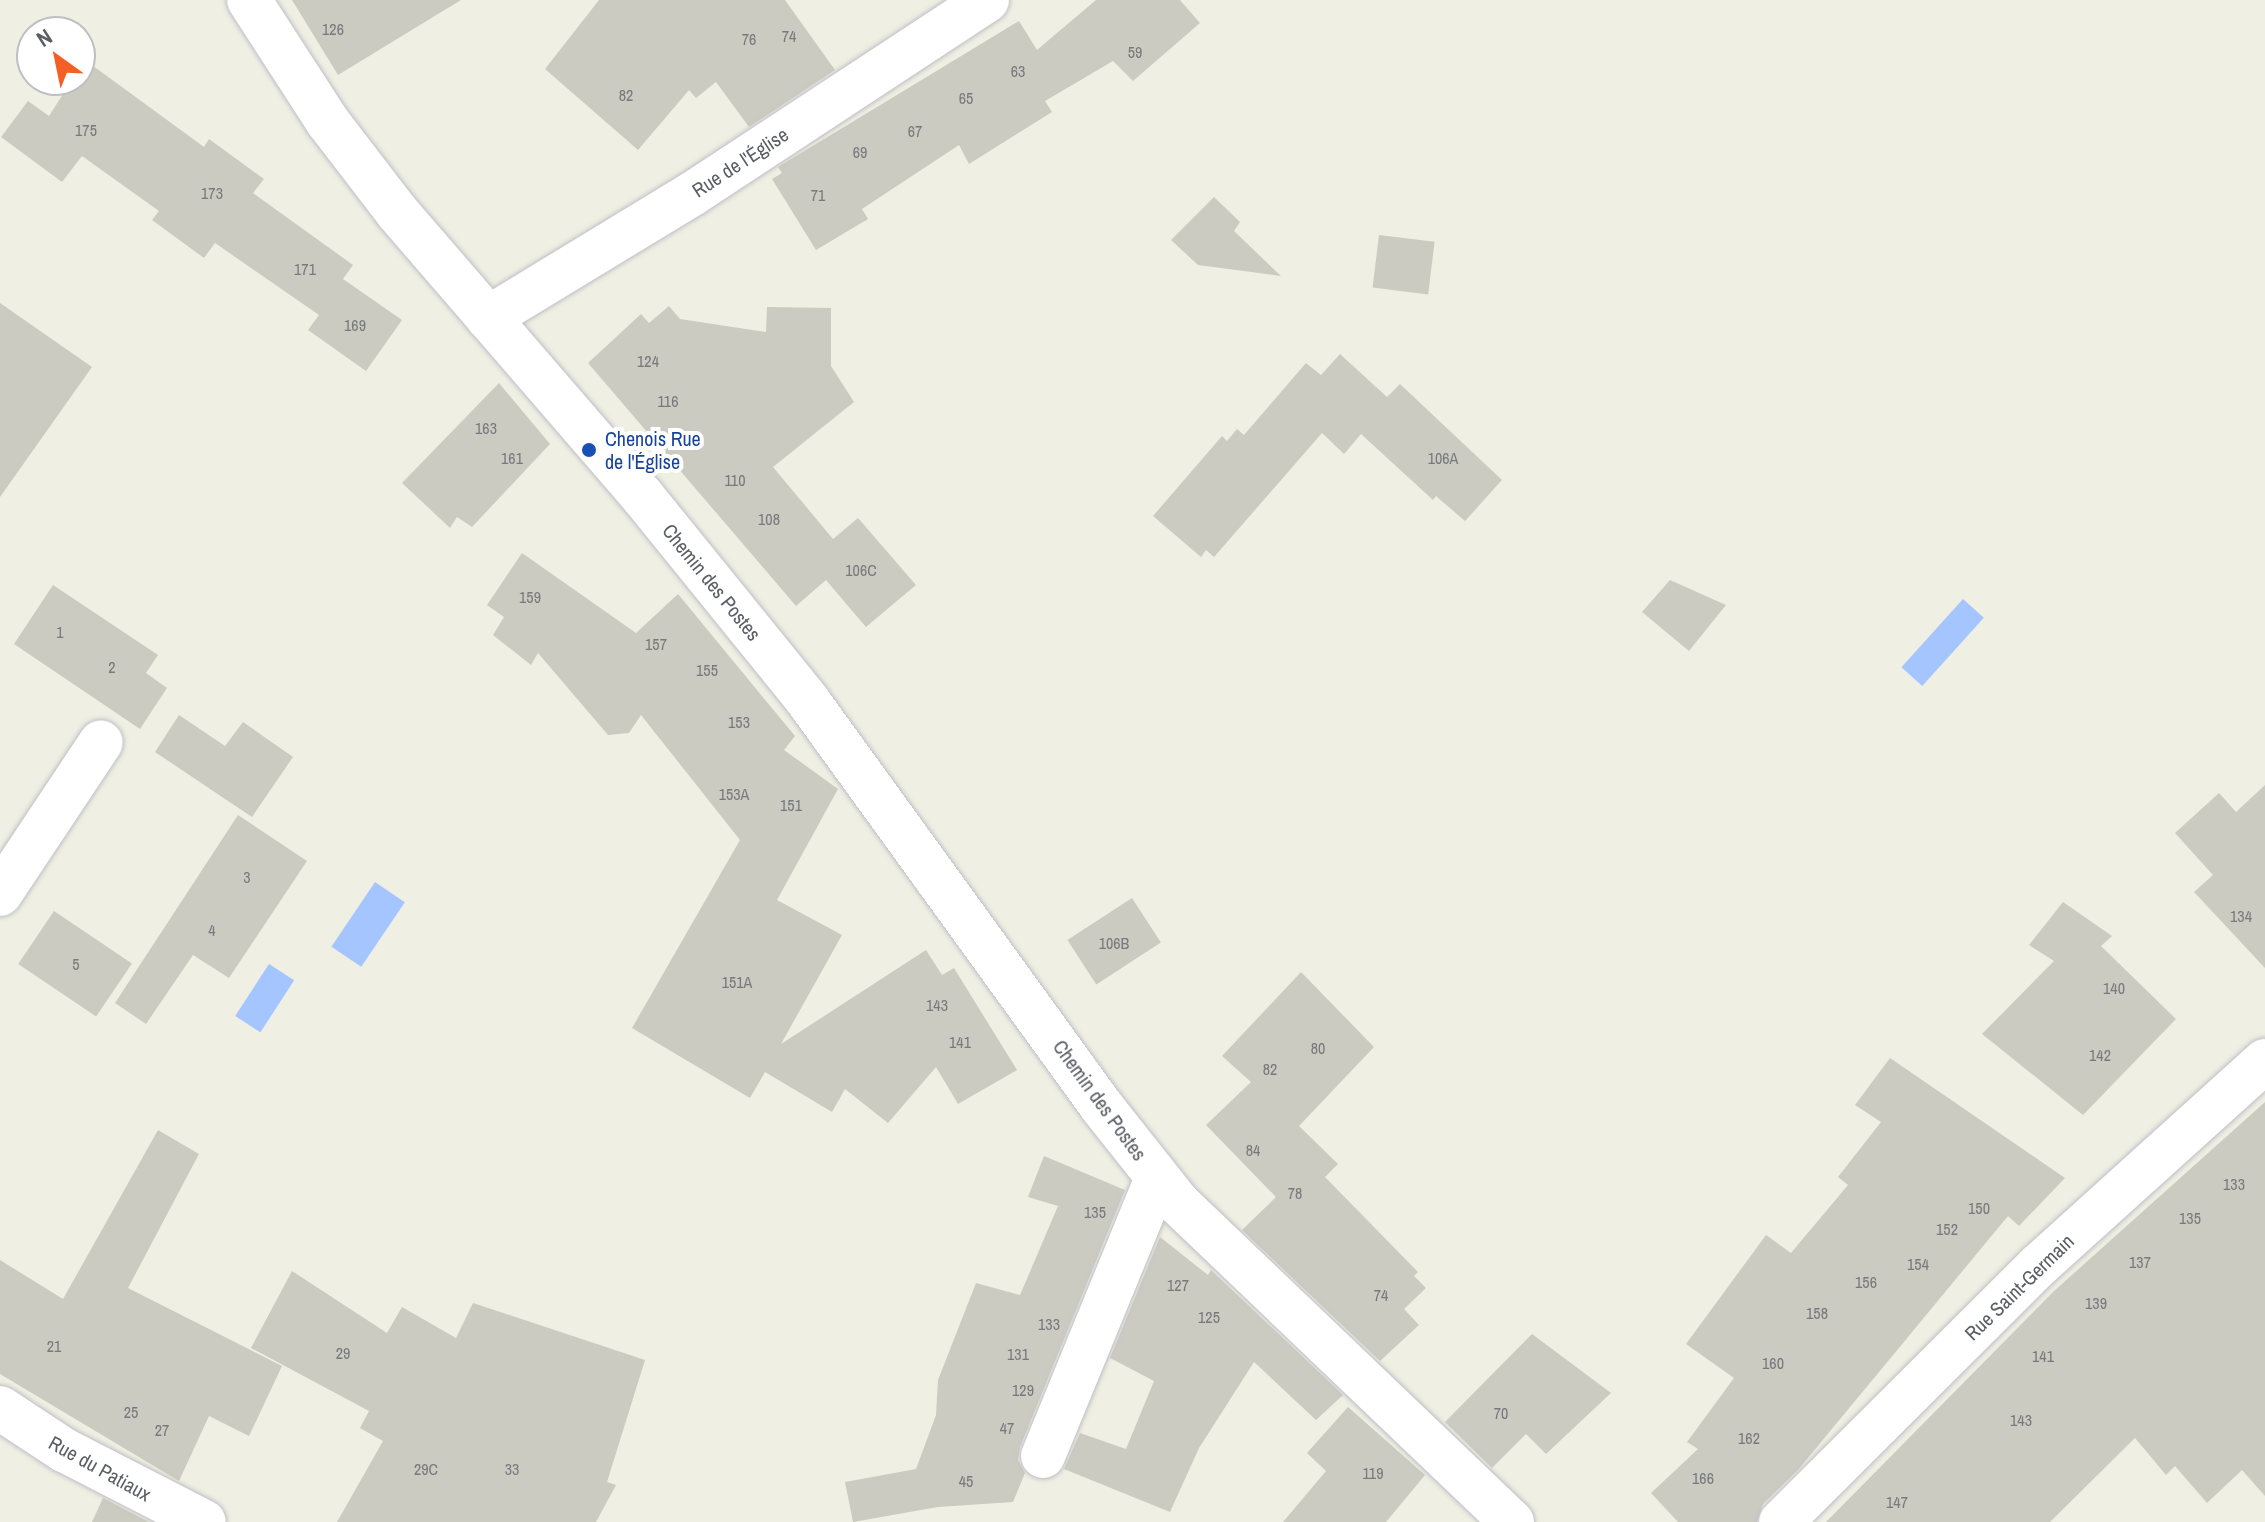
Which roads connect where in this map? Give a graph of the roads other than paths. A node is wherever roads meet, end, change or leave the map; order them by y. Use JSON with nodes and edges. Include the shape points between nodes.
{"nodes":[{"id":1,"x":249,"y":0,"type":"edge"},
{"id":2,"x":987,"y":0,"type":"edge"},
{"id":3,"x":488,"y":318,"type":"junction"},
{"id":4,"x":101,"y":742,"type":"dead end"},
{"id":5,"x":0,"y":894,"type":"edge"},
{"id":6,"x":2265,"y":1061,"type":"edge"},
{"id":7,"x":1157,"y":1178,"type":"junction"},
{"id":8,"x":0,"y":1408,"type":"edge"},
{"id":9,"x":1043,"y":1456,"type":"dead end"},
{"id":10,"x":1461,"y":1474,"type":"junction"},
{"id":11,"x":204,"y":1522,"type":"edge"},
{"id":12,"x":1470,"y":1522,"type":"edge"},
{"id":13,"x":1512,"y":1522,"type":"edge"},
{"id":14,"x":1781,"y":1522,"type":"edge"}],
"edges":[{"from":1,"to":3,"type":"street","name":"Chemin des Postes","via":[[328,122]]},
{"from":2,"to":3,"type":"street","name":"Rue de l'Église","via":[[692,194]]},
{"from":3,"to":7,"type":"street","name":"Chemin des Postes","via":[[808,701]]},
{"from":4,"to":5,"type":"street"},
{"from":6,"to":14,"type":"street","name":"Rue Saint-Germain","via":[[2038,1266]]},
{"from":7,"to":9,"type":"street","name":"Chemin des Postes"},
{"from":7,"to":10,"type":"street","name":"Chemin des Postes"},
{"from":8,"to":11,"type":"street","name":"Rue du Patiaux","via":[[64,1450]]},
{"from":10,"to":12,"type":"street"},
{"from":10,"to":13,"type":"street","name":"Chemin des Postes"}]}
